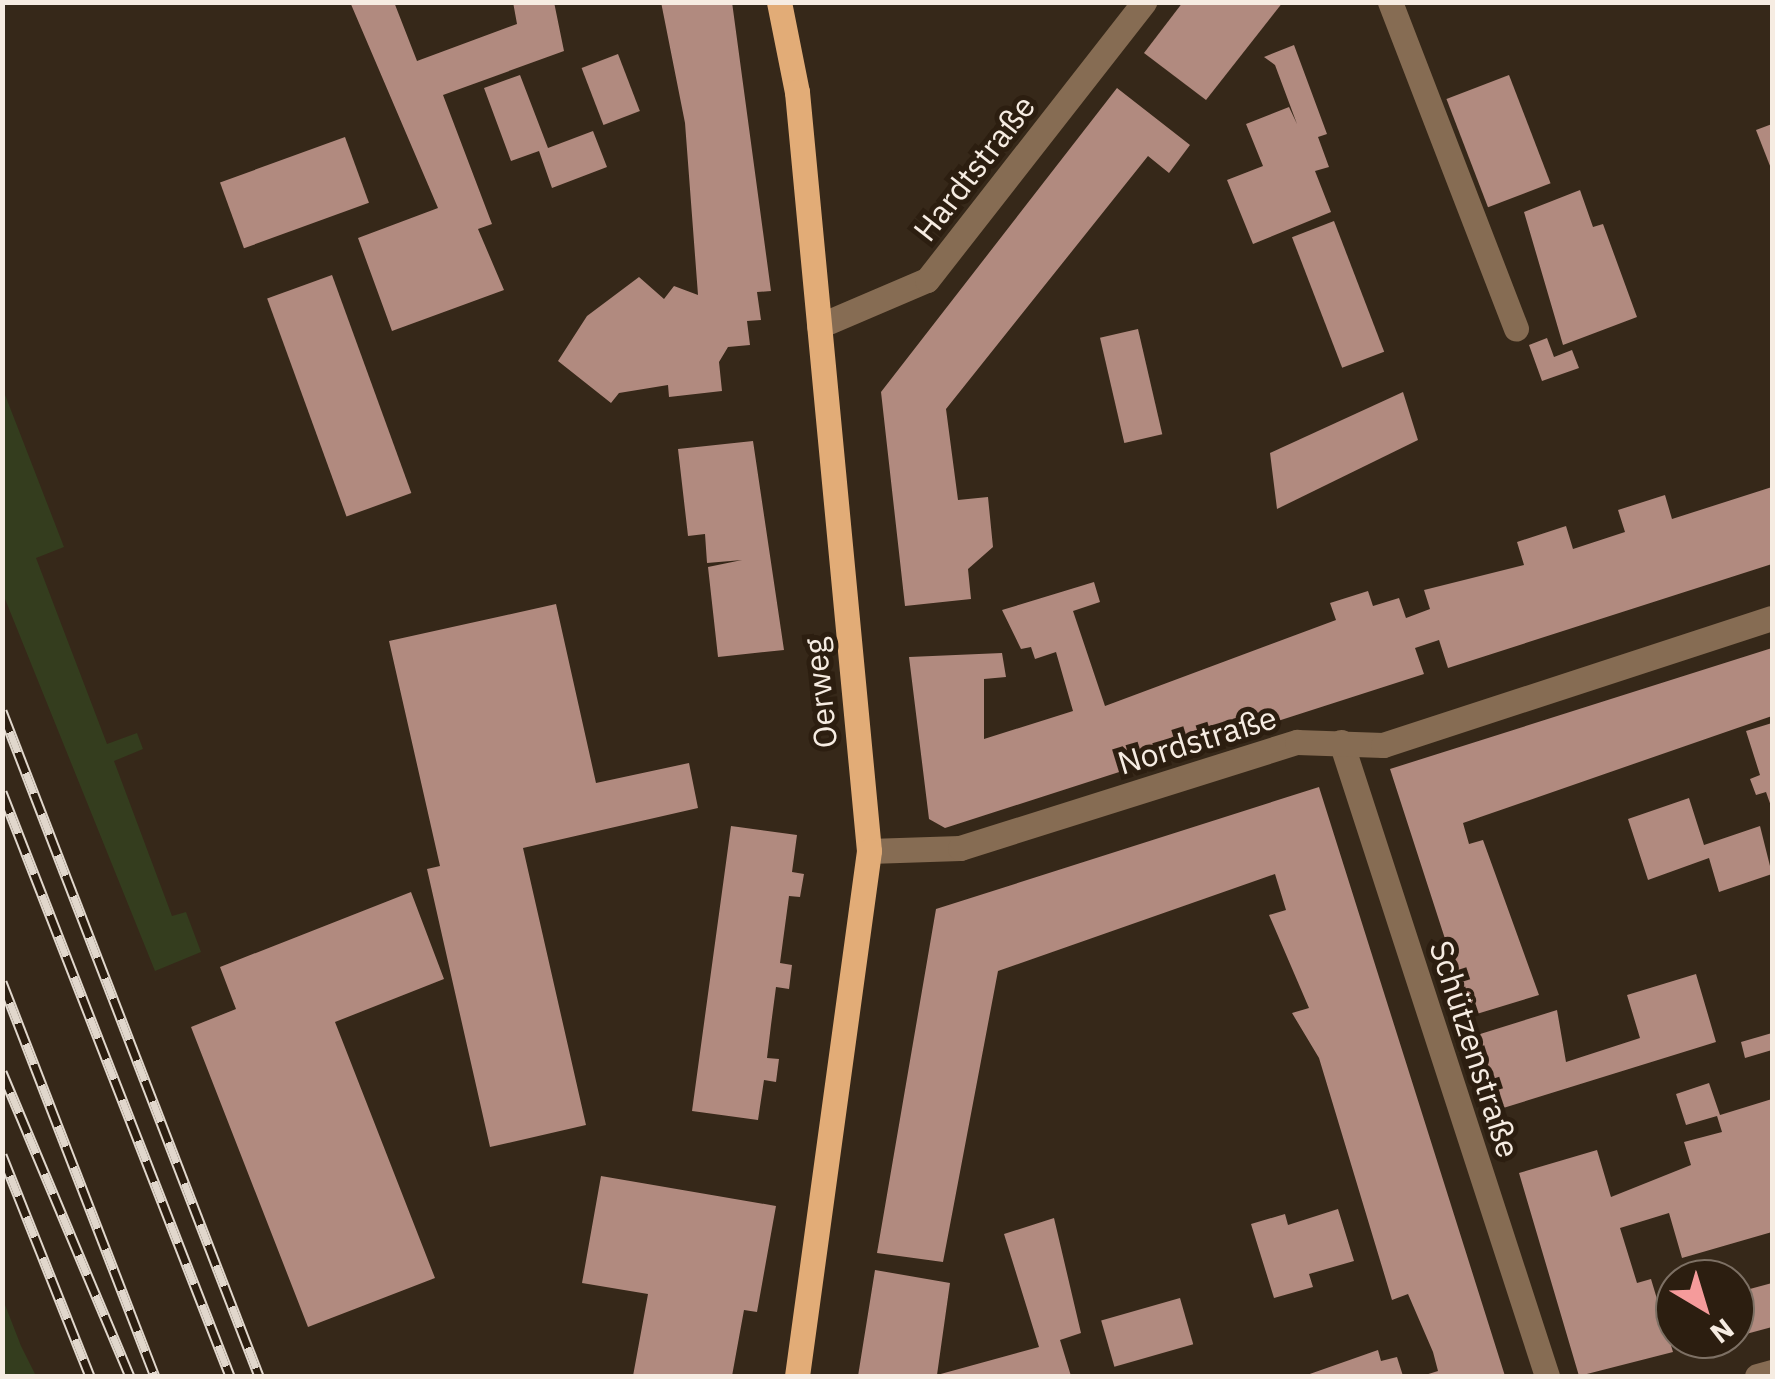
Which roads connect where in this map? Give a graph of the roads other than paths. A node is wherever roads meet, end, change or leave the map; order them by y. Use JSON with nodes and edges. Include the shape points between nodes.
{"nodes":[{"id":1,"x":778,"y":2,"type":"edge"},
{"id":2,"x":1144,"y":2,"type":"edge"},
{"id":3,"x":1390,"y":2,"type":"edge"},
{"id":4,"x":819,"y":326,"type":"junction"},
{"id":5,"x":1516,"y":328,"type":"dead end"},
{"id":6,"x":1772,"y":618,"type":"edge"},
{"id":7,"x":1340,"y":742,"type":"junction"},
{"id":8,"x":869,"y":851,"type":"junction"},
{"id":9,"x":1772,"y":1372,"type":"edge"},
{"id":10,"x":798,"y":1376,"type":"edge"},
{"id":11,"x":1547,"y":1376,"type":"edge"},
{"id":12,"x":1757,"y":1376,"type":"edge"}],
"edges":[{"from":1,"to":4,"type":"main road","name":"Oerweg","via":[[797,92]]},
{"from":2,"to":4,"type":"street","name":"Hardtstraße","via":[[928,280]]},
{"from":3,"to":5,"type":"street"},
{"from":4,"to":8,"type":"main road","name":"Oerweg"},
{"from":6,"to":7,"type":"street","name":"Nordstraße","via":[[1382,745]]},
{"from":7,"to":8,"type":"street","name":"Nordstraße","via":[[1297,742],[960,848]]},
{"from":7,"to":11,"type":"street","name":"Schützenstraße"},
{"from":8,"to":10,"type":"main road","name":"Oerweg"},
{"from":9,"to":12,"type":"street"}]}
